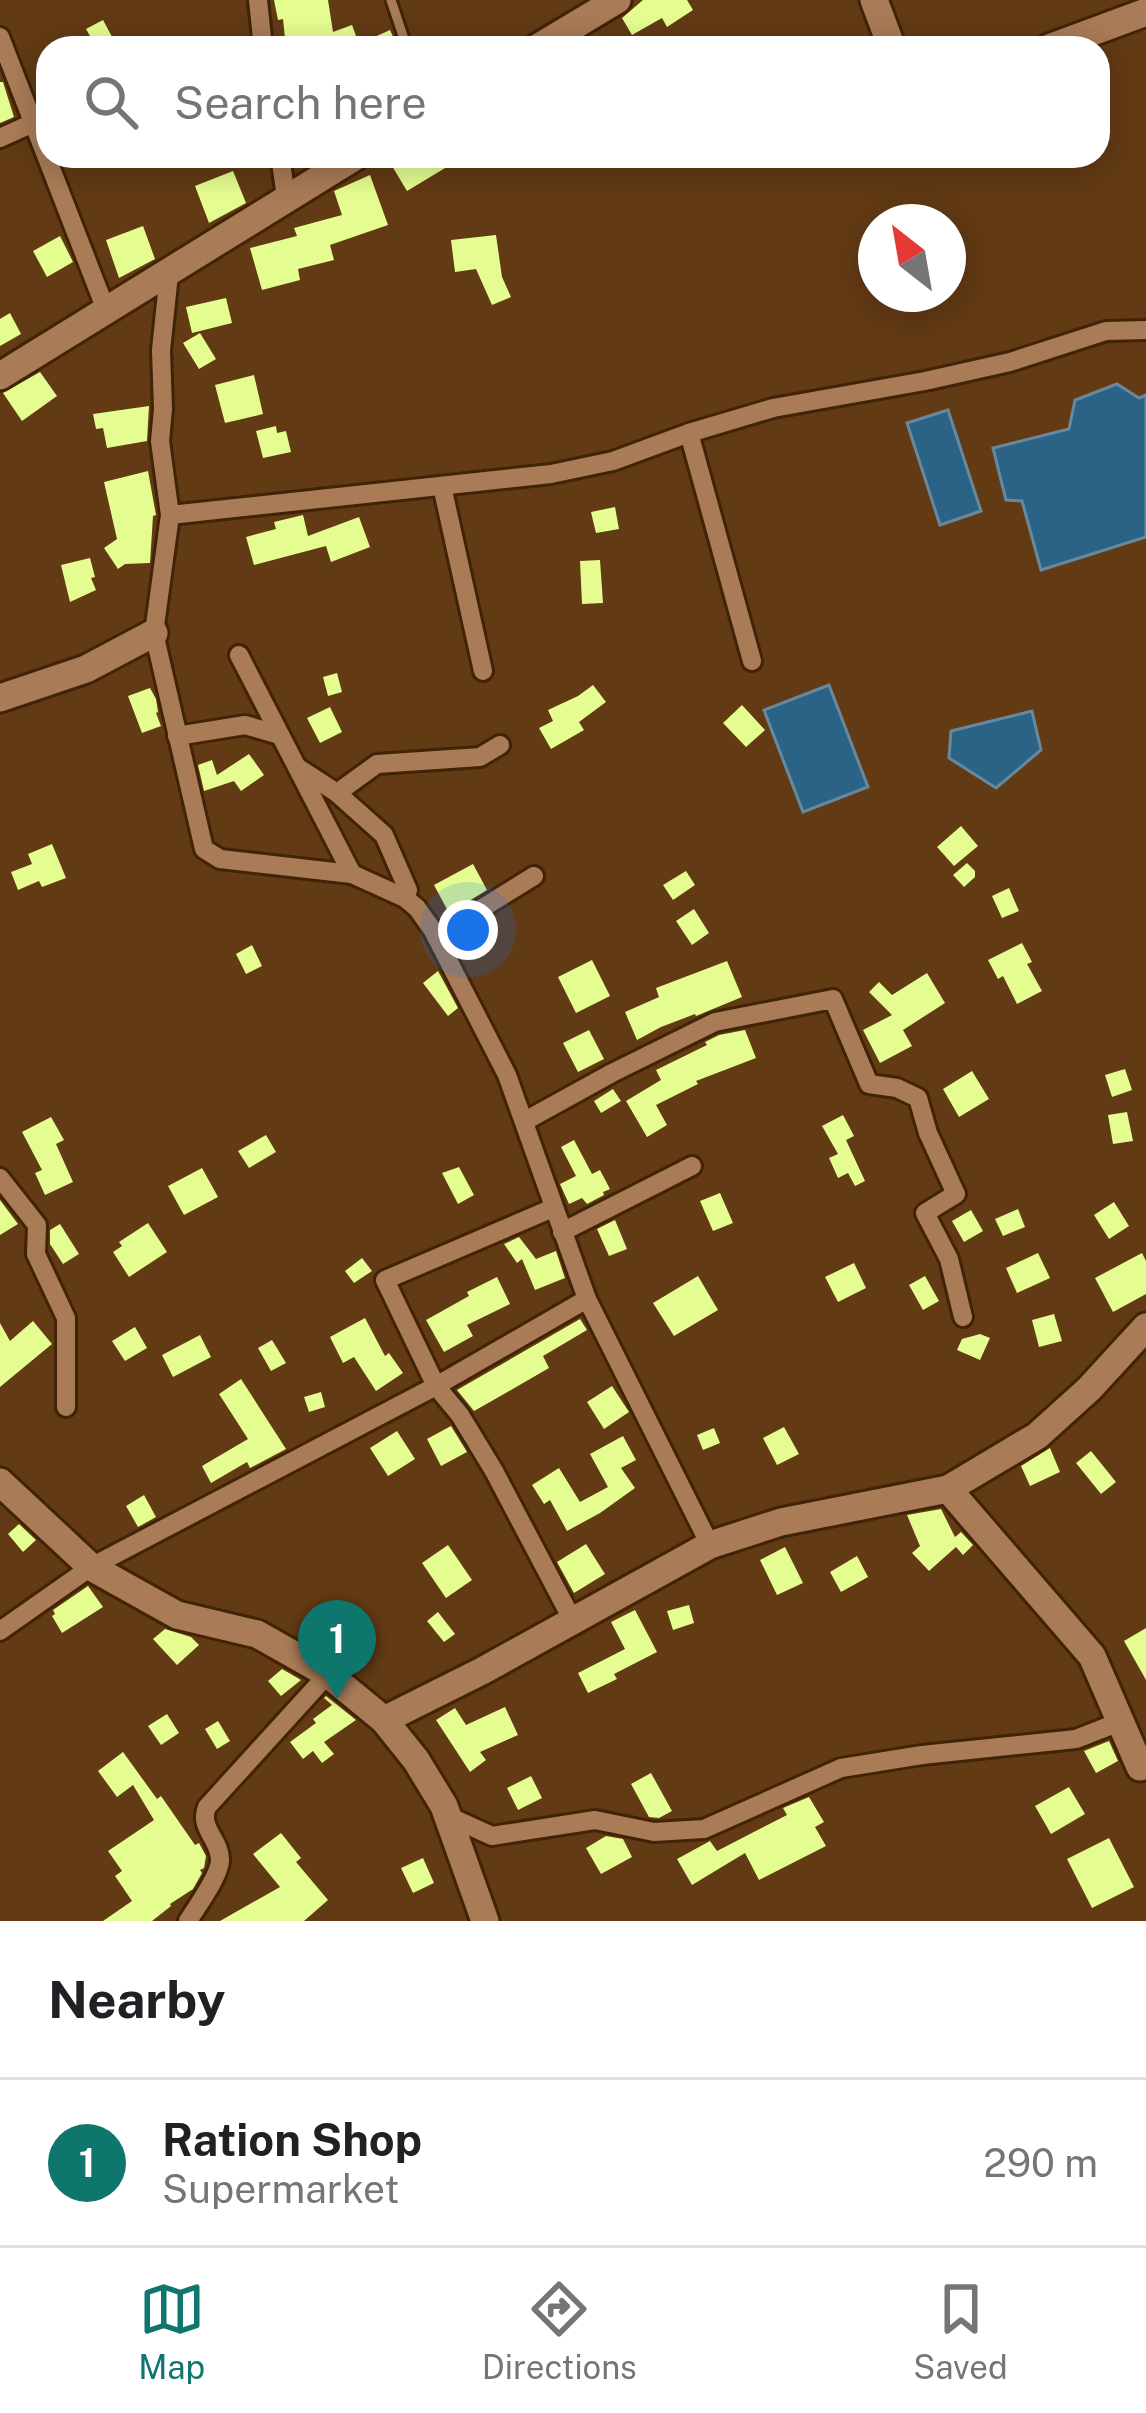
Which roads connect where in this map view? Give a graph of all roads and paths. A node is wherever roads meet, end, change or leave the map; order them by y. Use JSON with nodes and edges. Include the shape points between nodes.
{"nodes":[{"id":1,"x":258,"y":0,"type":"edge"},
{"id":2,"x":392,"y":0,"type":"edge"},
{"id":3,"x":617,"y":0,"type":"edge"},
{"id":4,"x":874,"y":0,"type":"edge"},
{"id":5,"x":1146,"y":12,"type":"edge"},
{"id":6,"x":262,"y":36,"type":"edge"},
{"id":7,"x":402,"y":36,"type":"edge"},
{"id":8,"x":557,"y":36,"type":"edge"},
{"id":9,"x":888,"y":36,"type":"edge"},
{"id":10,"x":1081,"y":36,"type":"edge"},
{"id":11,"x":0,"y":37,"type":"edge"},
{"id":12,"x":33,"y":123,"type":"junction"},
{"id":13,"x":36,"y":131,"type":"edge"},
{"id":14,"x":0,"y":138,"type":"edge"},
{"id":15,"x":51,"y":168,"type":"edge"},
{"id":16,"x":282,"y":168,"type":"edge"},
{"id":17,"x":336,"y":168,"type":"edge"},
{"id":18,"x":286,"y":197,"type":"junction"},
{"id":19,"x":169,"y":274,"type":"junction"},
{"id":20,"x":106,"y":310,"type":"junction"},
{"id":21,"x":1146,"y":330,"type":"edge"},
{"id":22,"x":0,"y":376,"type":"edge"},
{"id":23,"x":689,"y":433,"type":"junction"},
{"id":24,"x":442,"y":485,"type":"junction"},
{"id":25,"x":170,"y":515,"type":"junction"},
{"id":26,"x":154,"y":633,"type":"junction"},
{"id":27,"x":239,"y":655,"type":"dead end"},
{"id":28,"x":752,"y":661,"type":"dead end"},
{"id":29,"x":483,"y":671,"type":"dead end"},
{"id":30,"x":0,"y":698,"type":"edge"},
{"id":31,"x":280,"y":735,"type":"junction"},
{"id":32,"x":177,"y":736,"type":"junction"},
{"id":33,"x":500,"y":746,"type":"dead end"},
{"id":34,"x":296,"y":766,"type":"junction"},
{"id":35,"x":337,"y":793,"type":"junction"},
{"id":36,"x":352,"y":874,"type":"junction"},
{"id":37,"x":534,"y":876,"type":"dead end"},
{"id":38,"x":405,"y":898,"type":"junction"},
{"id":39,"x":436,"y":937,"type":"junction"},
{"id":40,"x":525,"y":1121,"type":"junction"},
{"id":41,"x":692,"y":1166,"type":"dead end"},
{"id":42,"x":1,"y":1183,"type":"edge"},
{"id":43,"x":553,"y":1208,"type":"junction"},
{"id":44,"x":562,"y":1232,"type":"junction"},
{"id":45,"x":587,"y":1299,"type":"junction"},
{"id":46,"x":963,"y":1318,"type":"dead end"},
{"id":47,"x":1146,"y":1327,"type":"edge"},
{"id":48,"x":436,"y":1386,"type":"junction"},
{"id":49,"x":66,"y":1407,"type":"dead end"},
{"id":50,"x":0,"y":1482,"type":"edge"},
{"id":51,"x":948,"y":1489,"type":"junction"},
{"id":52,"x":710,"y":1545,"type":"junction"},
{"id":53,"x":91,"y":1567,"type":"junction"},
{"id":54,"x":573,"y":1621,"type":"junction"},
{"id":55,"x":0,"y":1631,"type":"edge"},
{"id":56,"x":328,"y":1674,"type":"junction"},
{"id":57,"x":385,"y":1720,"type":"junction"},
{"id":58,"x":1122,"y":1721,"type":"junction"},
{"id":59,"x":1144,"y":1770,"type":"edge"},
{"id":60,"x":448,"y":1816,"type":"junction"},
{"id":61,"x":188,"y":1921,"type":"edge"},
{"id":62,"x":485,"y":1921,"type":"edge"}],
"edges":[{"from":1,"to":6,"type":"street"},
{"from":2,"to":7,"type":"lane"},
{"from":3,"to":8,"type":"main road"},
{"from":4,"to":9,"type":"main road"},
{"from":5,"to":10,"type":"main road"},
{"from":11,"to":12,"type":"street"},
{"from":12,"to":13,"type":"street"},
{"from":12,"to":14,"type":"street"},
{"from":15,"to":20,"type":"street"},
{"from":16,"to":18,"type":"street"},
{"from":17,"to":18,"type":"main road"},
{"from":18,"to":19,"type":"main road"},
{"from":19,"to":20,"type":"main road"},
{"from":19,"to":25,"type":"street","via":[[160,441]]},
{"from":20,"to":22,"type":"main road"},
{"from":21,"to":23,"type":"street","via":[[1106,331],[1010,362],[773,408]]},
{"from":23,"to":24,"type":"street","via":[[613,461]]},
{"from":23,"to":28,"type":"street"},
{"from":24,"to":25,"type":"street"},
{"from":24,"to":29,"type":"street"},
{"from":25,"to":26,"type":"street"},
{"from":26,"to":30,"type":"main road","via":[[86,669]]},
{"from":26,"to":32,"type":"street"},
{"from":27,"to":31,"type":"street"},
{"from":31,"to":32,"type":"street","via":[[245,725]]},
{"from":31,"to":34,"type":"street"},
{"from":32,"to":36,"type":"street","via":[[211,856]]},
{"from":33,"to":35,"type":"street","via":[[480,757],[377,764]]},
{"from":34,"to":35,"type":"street"},
{"from":34,"to":36,"type":"street"},
{"from":35,"to":38,"type":"street","via":[[384,835]]},
{"from":36,"to":38,"type":"street"},
{"from":37,"to":39,"type":"street"},
{"from":38,"to":39,"type":"street"},
{"from":39,"to":40,"type":"street"},
{"from":40,"to":43,"type":"street"},
{"from":40,"to":46,"type":"street","via":[[715,1022],[833,999],[869,1084],[918,1098],[956,1194],[925,1213],[949,1259]]},
{"from":41,"to":44,"type":"street"},
{"from":42,"to":49,"type":"street","via":[[37,1225],[36,1254],[67,1318]]},
{"from":43,"to":44,"type":"street"},
{"from":43,"to":48,"type":"street","via":[[385,1280]]},
{"from":44,"to":45,"type":"street"},
{"from":45,"to":48,"type":"street"},
{"from":45,"to":52,"type":"street"},
{"from":47,"to":51,"type":"main road","via":[[1037,1436]]},
{"from":48,"to":53,"type":"street"},
{"from":48,"to":54,"type":"street","via":[[494,1471]]},
{"from":50,"to":53,"type":"main road"},
{"from":51,"to":52,"type":"main road","via":[[781,1522]]},
{"from":51,"to":58,"type":"main road","via":[[1092,1656]]},
{"from":52,"to":54,"type":"main road"},
{"from":53,"to":55,"type":"street"},
{"from":53,"to":56,"type":"main road","via":[[177,1616],[257,1634]]},
{"from":54,"to":57,"type":"main road"},
{"from":56,"to":57,"type":"main road"},
{"from":56,"to":61,"type":"street","via":[[207,1807],[203,1821],[220,1859]]},
{"from":57,"to":60,"type":"main road"},
{"from":58,"to":59,"type":"main road"},
{"from":58,"to":60,"type":"street","via":[[1076,1739],[841,1768],[704,1829],[654,1832],[595,1820],[492,1837]]},
{"from":60,"to":62,"type":"main road"}]}
